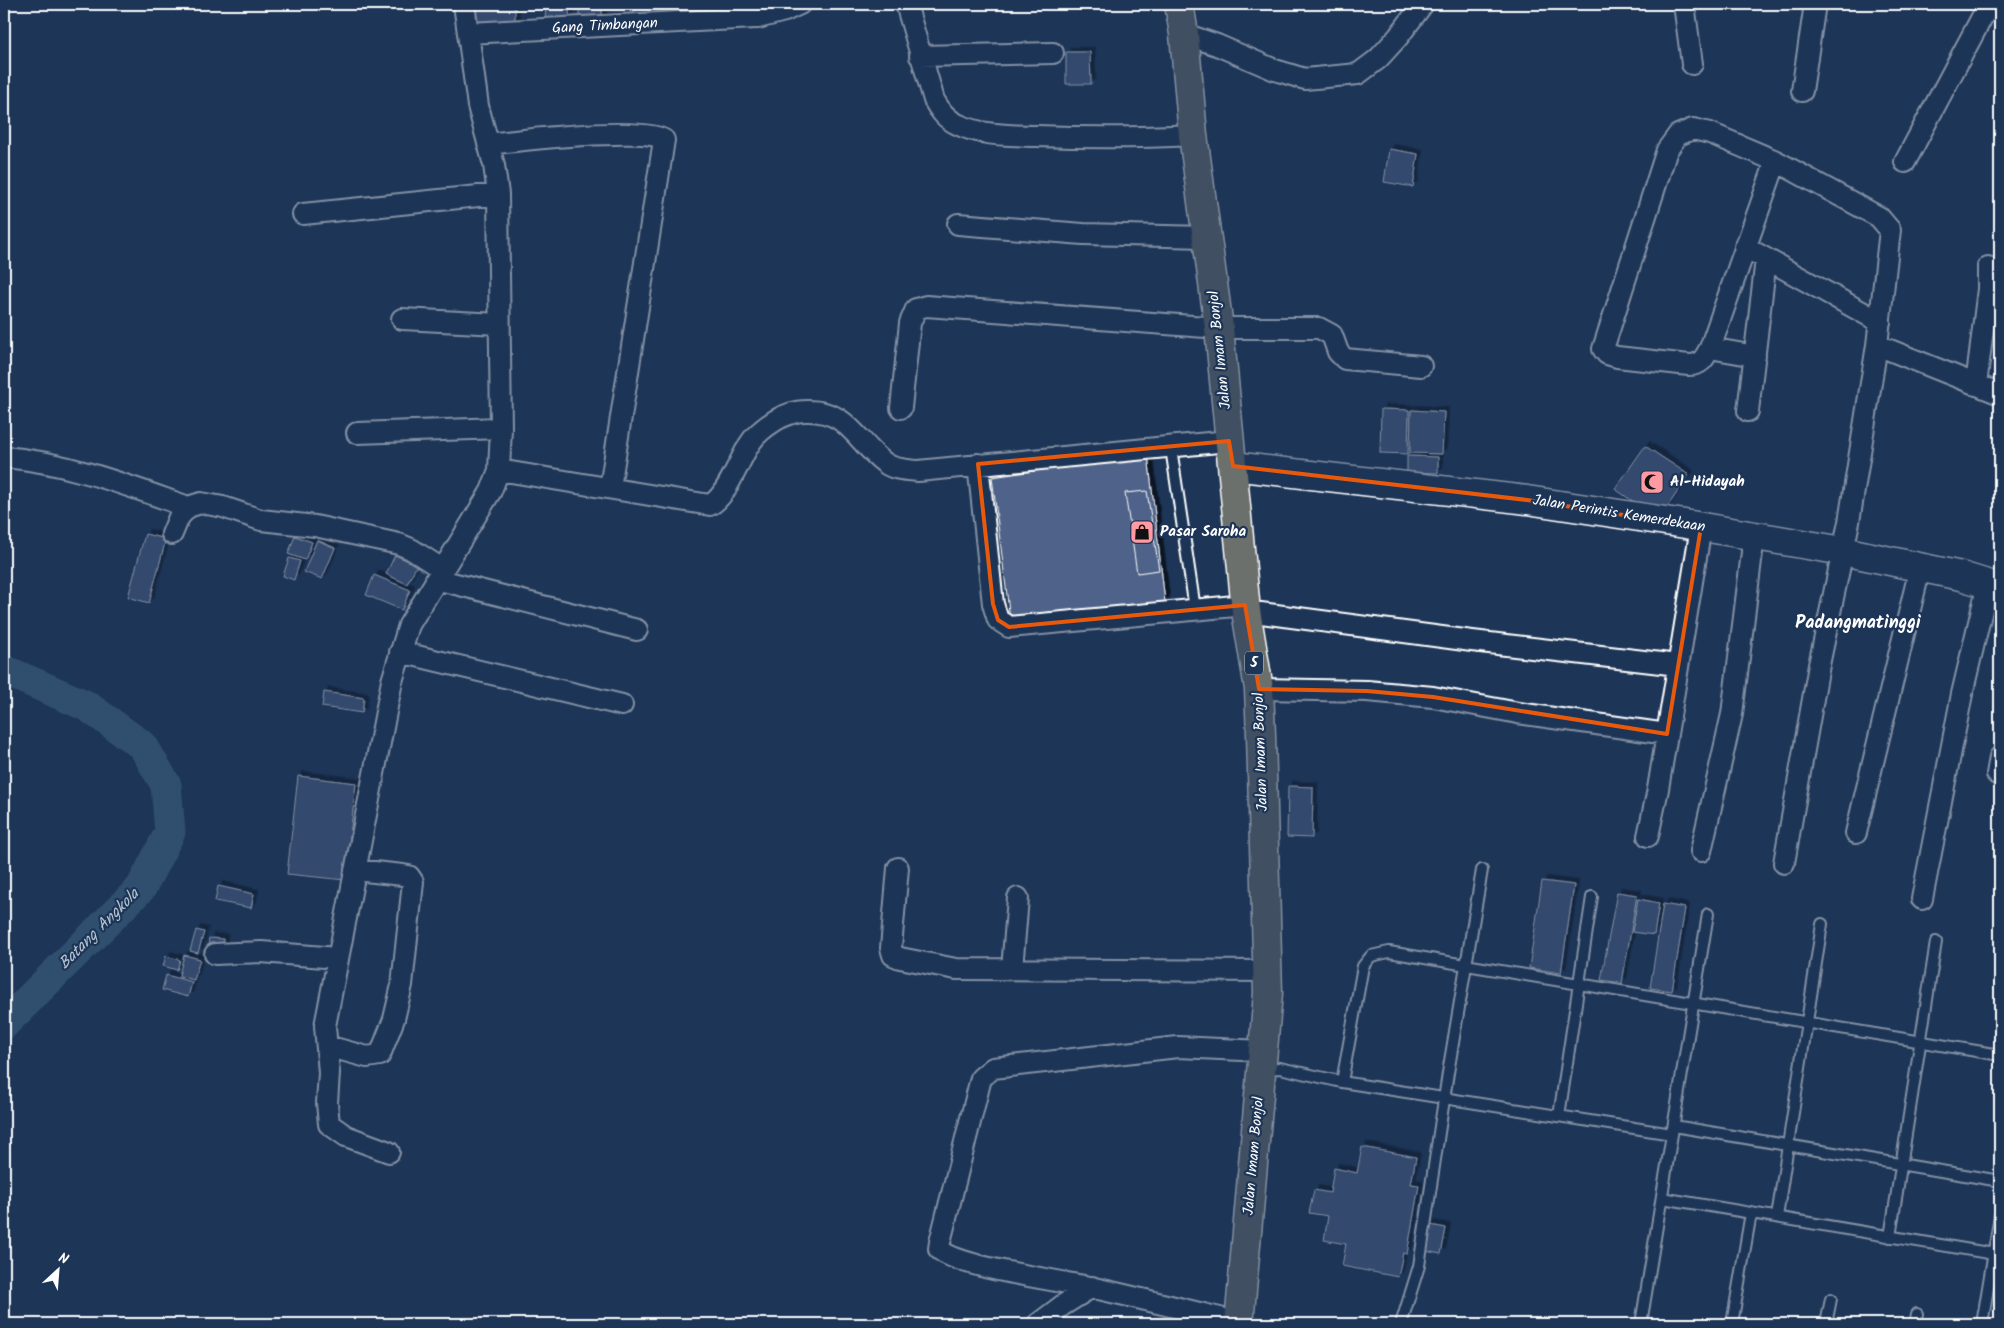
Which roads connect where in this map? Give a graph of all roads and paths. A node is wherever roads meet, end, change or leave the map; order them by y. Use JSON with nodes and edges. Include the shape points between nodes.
{"nodes":[{"id":1,"x":464,"y":4,"type":"edge"},
{"id":2,"x":800,"y":4,"type":"edge"},
{"id":3,"x":906,"y":4,"type":"edge"},
{"id":4,"x":1179,"y":4,"type":"edge"},
{"id":5,"x":1423,"y":4,"type":"edge"},
{"id":6,"x":1684,"y":4,"type":"edge"},
{"id":7,"x":1815,"y":4,"type":"edge"},
{"id":8,"x":1989,"y":4,"type":"edge"},
{"id":9,"x":468,"y":33,"type":"junction"},
{"id":10,"x":1184,"y":34,"type":"junction"},
{"id":11,"x":1052,"y":53,"type":"dead end"},
{"id":12,"x":920,"y":56,"type":"junction"},
{"id":13,"x":1692,"y":64,"type":"dead end"},
{"id":14,"x":1802,"y":91,"type":"dead end"},
{"id":15,"x":1193,"y":135,"type":"junction"},
{"id":16,"x":488,"y":144,"type":"junction"},
{"id":17,"x":1776,"y":161,"type":"junction"},
{"id":18,"x":1905,"y":162,"type":"dead end"},
{"id":19,"x":498,"y":194,"type":"junction"},
{"id":20,"x":303,"y":214,"type":"dead end"},
{"id":21,"x":958,"y":224,"type":"dead end"},
{"id":22,"x":1207,"y":237,"type":"junction"},
{"id":23,"x":1745,"y":247,"type":"junction"},
{"id":24,"x":1766,"y":259,"type":"junction"},
{"id":25,"x":1988,"y":267,"type":"dead end"},
{"id":26,"x":402,"y":319,"type":"dead end"},
{"id":27,"x":1880,"y":322,"type":"junction"},
{"id":28,"x":499,"y":324,"type":"junction"},
{"id":29,"x":1219,"y":328,"type":"junction"},
{"id":30,"x":1877,"y":345,"type":"junction"},
{"id":31,"x":1710,"y":348,"type":"junction"},
{"id":32,"x":1755,"y":356,"type":"junction"},
{"id":33,"x":1421,"y":366,"type":"dead end"},
{"id":34,"x":1976,"y":385,"type":"junction"},
{"id":35,"x":2000,"y":394,"type":"edge"},
{"id":36,"x":901,"y":408,"type":"dead end"},
{"id":37,"x":1748,"y":411,"type":"dead end"},
{"id":38,"x":500,"y":428,"type":"junction"},
{"id":39,"x":357,"y":433,"type":"dead end"},
{"id":40,"x":1171,"y":448,"type":"junction"},
{"id":41,"x":1231,"y":454,"type":"junction"},
{"id":42,"x":4,"y":457,"type":"edge"},
{"id":43,"x":978,"y":464,"type":"junction"},
{"id":44,"x":499,"y":470,"type":"junction"},
{"id":45,"x":610,"y":488,"type":"junction"},
{"id":46,"x":188,"y":507,"type":"junction"},
{"id":47,"x":1701,"y":527,"type":"junction"},
{"id":48,"x":172,"y":534,"type":"dead end"},
{"id":49,"x":1754,"y":536,"type":"junction"},
{"id":50,"x":1843,"y":551,"type":"junction"},
{"id":51,"x":1920,"y":568,"type":"junction"},
{"id":52,"x":439,"y":574,"type":"junction"},
{"id":53,"x":1994,"y":586,"type":"edge"},
{"id":54,"x":1246,"y":608,"type":"junction"},
{"id":55,"x":1195,"y":609,"type":"junction"},
{"id":56,"x":637,"y":630,"type":"dead end"},
{"id":57,"x":400,"y":652,"type":"junction"},
{"id":58,"x":1678,"y":665,"type":"junction"},
{"id":59,"x":1258,"y":689,"type":"junction"},
{"id":60,"x":622,"y":705,"type":"dead end"},
{"id":61,"x":1667,"y":734,"type":"junction"},
{"id":62,"x":1856,"y":833,"type":"dead end"},
{"id":63,"x":1648,"y":836,"type":"dead end"},
{"id":64,"x":1701,"y":851,"type":"dead end"},
{"id":65,"x":1784,"y":864,"type":"dead end"},
{"id":66,"x":898,"y":868,"type":"dead end"},
{"id":67,"x":355,"y":870,"type":"junction"},
{"id":68,"x":1482,"y":870,"type":"dead end"},
{"id":69,"x":1592,"y":897,"type":"dead end"},
{"id":70,"x":1018,"y":898,"type":"dead end"},
{"id":71,"x":1922,"y":899,"type":"dead end"},
{"id":72,"x":1708,"y":914,"type":"dead end"},
{"id":73,"x":1822,"y":924,"type":"dead end"},
{"id":74,"x":1936,"y":942,"type":"dead end"},
{"id":75,"x":215,"y":954,"type":"dead end"},
{"id":76,"x":337,"y":958,"type":"junction"},
{"id":77,"x":1465,"y":965,"type":"junction"},
{"id":78,"x":1012,"y":969,"type":"junction"},
{"id":79,"x":1268,"y":971,"type":"junction"},
{"id":80,"x":1580,"y":984,"type":"junction"},
{"id":81,"x":1694,"y":1003,"type":"junction"},
{"id":82,"x":1807,"y":1022,"type":"junction"},
{"id":83,"x":1920,"y":1041,"type":"junction"},
{"id":84,"x":327,"y":1046,"type":"junction"},
{"id":85,"x":2000,"y":1055,"type":"edge"},
{"id":86,"x":1262,"y":1060,"type":"junction"},
{"id":87,"x":1342,"y":1082,"type":"junction"},
{"id":88,"x":1446,"y":1098,"type":"junction"},
{"id":89,"x":1559,"y":1116,"type":"junction"},
{"id":90,"x":1673,"y":1130,"type":"junction"},
{"id":91,"x":1788,"y":1145,"type":"junction"},
{"id":92,"x":389,"y":1152,"type":"dead end"},
{"id":93,"x":1901,"y":1164,"type":"junction"},
{"id":94,"x":2000,"y":1181,"type":"edge"},
{"id":95,"x":1662,"y":1198,"type":"junction"},
{"id":96,"x":1750,"y":1213,"type":"junction"},
{"id":97,"x":2000,"y":1215,"type":"edge"},
{"id":98,"x":1777,"y":1217,"type":"junction"},
{"id":99,"x":1890,"y":1237,"type":"junction"},
{"id":100,"x":1994,"y":1254,"type":"junction"},
{"id":101,"x":1092,"y":1288,"type":"junction"},
{"id":102,"x":1830,"y":1299,"type":"dead end"},
{"id":103,"x":1038,"y":1324,"type":"edge"},
{"id":104,"x":1240,"y":1324,"type":"edge"},
{"id":105,"x":1267,"y":1324,"type":"edge"},
{"id":106,"x":1401,"y":1324,"type":"edge"},
{"id":107,"x":1641,"y":1324,"type":"edge"},
{"id":108,"x":1732,"y":1324,"type":"edge"},
{"id":109,"x":1826,"y":1324,"type":"edge"},
{"id":110,"x":1982,"y":1324,"type":"edge"}],
"edges":[{"from":1,"to":9,"type":"street"},
{"from":2,"to":9,"type":"street","name":"Gang Timbangan","via":[[758,18]]},
{"from":3,"to":12,"type":"street"},
{"from":4,"to":10,"type":"highway","name":"Jalan Imam Bonjol","number":"5"},
{"from":5,"to":10,"type":"street","via":[[1378,59],[1358,74],[1305,79]]},
{"from":6,"to":13,"type":"street"},
{"from":7,"to":14,"type":"street"},
{"from":8,"to":18,"type":"street"},
{"from":9,"to":16,"type":"street","via":[[478,106]]},
{"from":10,"to":15,"type":"highway","name":"Jalan Imam Bonjol","number":"5"},
{"from":11,"to":12,"type":"street"},
{"from":12,"to":15,"type":"street","via":[[940,112],[973,131],[1115,139]]},
{"from":15,"to":22,"type":"highway","name":"Jalan Imam Bonjol","number":"5"},
{"from":16,"to":19,"type":"street"},
{"from":16,"to":45,"type":"street","via":[[605,134],[663,137]]},
{"from":17,"to":23,"type":"street"},
{"from":17,"to":27,"type":"street","via":[[1887,224],[1890,241]]},
{"from":17,"to":31,"type":"street","via":[[1710,133],[1693,129],[1678,135],[1667,150],[1603,349],[1617,357],[1688,366],[1702,362]]},
{"from":19,"to":20,"type":"street"},
{"from":19,"to":28,"type":"street"},
{"from":21,"to":22,"type":"street","via":[[1083,234]]},
{"from":22,"to":29,"type":"highway","name":"Jalan Imam Bonjol","number":"5"},
{"from":23,"to":24,"type":"street"},
{"from":23,"to":31,"type":"street"},
{"from":24,"to":27,"type":"street"},
{"from":24,"to":32,"type":"street"},
{"from":25,"to":34,"type":"street"},
{"from":26,"to":28,"type":"street"},
{"from":27,"to":30,"type":"street"},
{"from":28,"to":38,"type":"street"},
{"from":29,"to":33,"type":"street","via":[[1319,328],[1332,336],[1338,352],[1345,359]]},
{"from":29,"to":36,"type":"street","via":[[920,307],[910,323]]},
{"from":29,"to":41,"type":"highway","name":"Jalan Imam Bonjol","number":"5"},
{"from":30,"to":34,"type":"street"},
{"from":30,"to":50,"type":"street"},
{"from":31,"to":32,"type":"street"},
{"from":32,"to":37,"type":"street"},
{"from":34,"to":35,"type":"street"},
{"from":38,"to":39,"type":"street"},
{"from":38,"to":44,"type":"street"},
{"from":40,"to":41,"type":"street"},
{"from":40,"to":43,"type":"street"},
{"from":40,"to":55,"type":"lane"},
{"from":41,"to":47,"type":"street","name":"Jalan Perintis Kemerdekaan"},
{"from":41,"to":54,"type":"highway","name":"Jalan Imam Bonjol","number":"5"},
{"from":42,"to":46,"type":"street","via":[[97,476]]},
{"from":43,"to":45,"type":"street","via":[[918,471],[895,468],[883,462],[833,415],[816,410],[799,411],[778,419],[752,440],[723,493],[710,505]]},
{"from":43,"to":55,"type":"street","via":[[993,604],[998,620],[1009,627]]},
{"from":44,"to":45,"type":"street"},
{"from":44,"to":52,"type":"street","via":[[491,491]]},
{"from":46,"to":48,"type":"street","via":[[179,517]]},
{"from":46,"to":52,"type":"street","via":[[201,503],[224,507],[261,520],[315,526],[399,544],[411,549]]},
{"from":47,"to":49,"type":"street","name":"Jalan Perintis Kemerdekaan"},
{"from":47,"to":58,"type":"street"},
{"from":49,"to":50,"type":"street","name":"Jalan Perintis Kemerdekaan"},
{"from":49,"to":64,"type":"street","via":[[1732,714]]},
{"from":50,"to":51,"type":"street","name":"Jalan Perintis Kemerdekaan"},
{"from":50,"to":65,"type":"street"},
{"from":51,"to":53,"type":"street","name":"Jalan Perintis Kemerdekaan"},
{"from":51,"to":62,"type":"street"},
{"from":52,"to":56,"type":"street"},
{"from":52,"to":57,"type":"street","via":[[409,625]]},
{"from":53,"to":71,"type":"street","via":[[1958,713]]},
{"from":54,"to":55,"type":"street"},
{"from":54,"to":58,"type":"street","via":[[1472,641]]},
{"from":54,"to":59,"type":"highway","name":"Jalan Imam Bonjol","number":"5"},
{"from":57,"to":60,"type":"street"},
{"from":57,"to":67,"type":"street"},
{"from":58,"to":61,"type":"street"},
{"from":59,"to":61,"type":"street","via":[[1367,691],[1433,697],[1518,713]]},
{"from":59,"to":79,"type":"highway","name":"Jalan Imam Bonjol","number":"5"},
{"from":61,"to":63,"type":"street"},
{"from":66,"to":78,"type":"street","via":[[893,955],[956,969]]},
{"from":67,"to":76,"type":"street"},
{"from":67,"to":84,"type":"street","via":[[409,876],[413,882],[402,984],[394,1019],[380,1055],[367,1057]]},
{"from":68,"to":77,"type":"lane"},
{"from":69,"to":80,"type":"lane"},
{"from":70,"to":78,"type":"street"},
{"from":72,"to":81,"type":"lane"},
{"from":73,"to":82,"type":"lane"},
{"from":74,"to":83,"type":"lane"},
{"from":75,"to":76,"type":"street","via":[[262,952]]},
{"from":76,"to":84,"type":"street","via":[[327,1006]]},
{"from":77,"to":80,"type":"lane"},
{"from":77,"to":87,"type":"lane","via":[[1388,952],[1371,956],[1363,966]]},
{"from":77,"to":88,"type":"lane"},
{"from":78,"to":79,"type":"street"},
{"from":79,"to":86,"type":"highway","name":"Jalan Imam Bonjol","number":"5"},
{"from":80,"to":81,"type":"lane"},
{"from":80,"to":89,"type":"lane"},
{"from":81,"to":82,"type":"lane"},
{"from":81,"to":90,"type":"lane"},
{"from":82,"to":83,"type":"lane"},
{"from":82,"to":91,"type":"lane"},
{"from":83,"to":85,"type":"lane"},
{"from":83,"to":93,"type":"lane"},
{"from":84,"to":92,"type":"street","via":[[329,1124],[346,1136]]},
{"from":86,"to":87,"type":"lane","via":[[1280,1068]]},
{"from":86,"to":101,"type":"street","via":[[1178,1047],[1012,1064],[993,1068],[982,1078],[939,1249],[949,1256],[999,1270]]},
{"from":86,"to":104,"type":"highway","name":"Jalan Imam Bonjol","number":"5"},
{"from":87,"to":88,"type":"lane"},
{"from":88,"to":89,"type":"lane"},
{"from":88,"to":106,"type":"lane","via":[[1419,1266]]},
{"from":89,"to":90,"type":"lane"},
{"from":90,"to":91,"type":"lane"},
{"from":90,"to":95,"type":"lane"},
{"from":91,"to":93,"type":"lane"},
{"from":91,"to":98,"type":"lane"},
{"from":93,"to":94,"type":"lane"},
{"from":93,"to":99,"type":"lane"},
{"from":95,"to":96,"type":"lane"},
{"from":95,"to":107,"type":"lane"},
{"from":96,"to":98,"type":"lane"},
{"from":96,"to":108,"type":"lane"},
{"from":97,"to":100,"type":"lane"},
{"from":98,"to":99,"type":"lane"},
{"from":99,"to":100,"type":"lane"},
{"from":100,"to":110,"type":"lane"},
{"from":101,"to":103,"type":"street"},
{"from":101,"to":104,"type":"street"},
{"from":102,"to":109,"type":"lane"},
{"from":104,"to":105,"type":"lane"}]}
